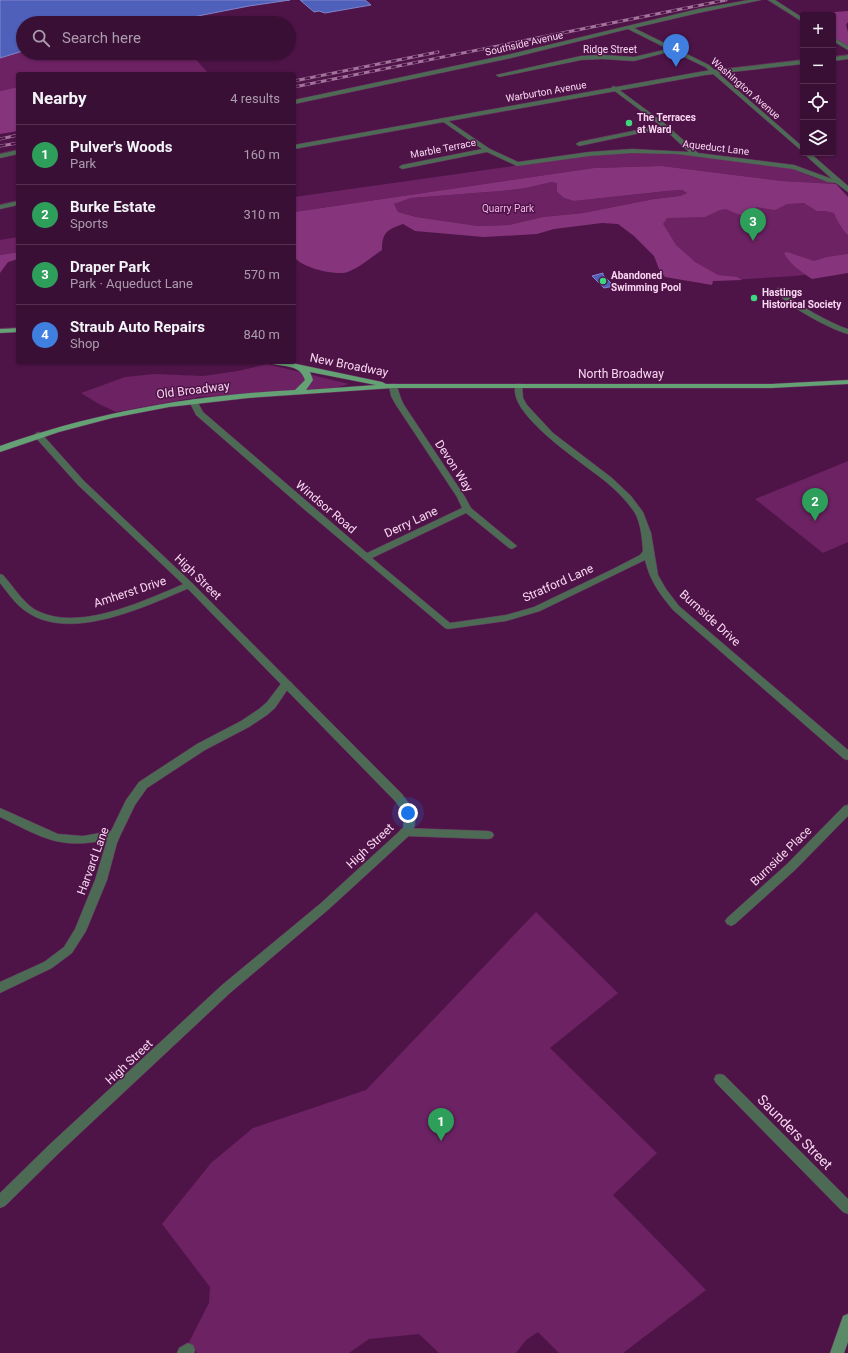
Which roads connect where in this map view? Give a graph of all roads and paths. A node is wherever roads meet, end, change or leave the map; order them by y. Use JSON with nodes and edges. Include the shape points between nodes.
{"nodes":[{"id":1,"x":758,"y":0,"type":"edge"},
{"id":2,"x":771,"y":0,"type":"edge"},
{"id":3,"x":800,"y":18,"type":"edge"},
{"id":4,"x":628,"y":27,"type":"junction"},
{"id":5,"x":836,"y":41,"type":"edge"},
{"id":6,"x":848,"y":48,"type":"edge"},
{"id":7,"x":674,"y":49,"type":"junction"},
{"id":8,"x":848,"y":57,"type":"edge"},
{"id":9,"x":836,"y":59,"type":"edge"},
{"id":10,"x":800,"y":62,"type":"edge"},
{"id":11,"x":715,"y":71,"type":"junction"},
{"id":12,"x":499,"y":75,"type":"dead end"},
{"id":13,"x":614,"y":88,"type":"junction"},
{"id":14,"x":296,"y":102,"type":"edge"},
{"id":15,"x":444,"y":120,"type":"junction"},
{"id":16,"x":648,"y":130,"type":"dead end"},
{"id":17,"x":296,"y":147,"type":"edge"},
{"id":18,"x":800,"y":147,"type":"edge"},
{"id":19,"x":488,"y":150,"type":"junction"},
{"id":20,"x":16,"y":152,"type":"edge"},
{"id":21,"x":589,"y":154,"type":"junction"},
{"id":22,"x":696,"y":155,"type":"junction"},
{"id":23,"x":0,"y":156,"type":"edge"},
{"id":24,"x":809,"y":156,"type":"edge"},
{"id":25,"x":402,"y":167,"type":"dead end"},
{"id":26,"x":838,"y":182,"type":"junction"},
{"id":27,"x":848,"y":190,"type":"edge"},
{"id":28,"x":16,"y":203,"type":"edge"},
{"id":29,"x":0,"y":207,"type":"edge"},
{"id":30,"x":781,"y":290,"type":"dead end"},
{"id":31,"x":16,"y":330,"type":"edge"},
{"id":32,"x":0,"y":331,"type":"edge"},
{"id":33,"x":848,"y":332,"type":"edge"},
{"id":34,"x":284,"y":364,"type":"edge"},
{"id":35,"x":301,"y":368,"type":"junction"},
{"id":36,"x":848,"y":382,"type":"edge"},
{"id":37,"x":394,"y":386,"type":"junction"},
{"id":38,"x":519,"y":386,"type":"junction"},
{"id":39,"x":297,"y":393,"type":"junction"},
{"id":40,"x":193,"y":401,"type":"junction"},
{"id":41,"x":38,"y":435,"type":"junction"},
{"id":42,"x":0,"y":449,"type":"edge"},
{"id":43,"x":467,"y":509,"type":"junction"},
{"id":44,"x":512,"y":546,"type":"dead end"},
{"id":45,"x":648,"y":552,"type":"junction"},
{"id":46,"x":366,"y":557,"type":"junction"},
{"id":47,"x":0,"y":577,"type":"edge"},
{"id":48,"x":189,"y":585,"type":"junction"},
{"id":49,"x":448,"y":626,"type":"joint"},
{"id":50,"x":287,"y":683,"type":"junction"},
{"id":51,"x":848,"y":756,"type":"edge"},
{"id":52,"x":848,"y":809,"type":"edge"},
{"id":53,"x":0,"y":812,"type":"edge"},
{"id":54,"x":405,"y":832,"type":"junction"},
{"id":55,"x":115,"y":834,"type":"junction"},
{"id":56,"x":488,"y":835,"type":"dead end"},
{"id":57,"x":731,"y":921,"type":"dead end"},
{"id":58,"x":0,"y":988,"type":"edge"},
{"id":59,"x":720,"y":1079,"type":"dead end"},
{"id":60,"x":0,"y":1202,"type":"edge"},
{"id":61,"x":848,"y":1208,"type":"edge"},
{"id":62,"x":848,"y":1321,"type":"edge"},
{"id":63,"x":838,"y":1353,"type":"edge"}],
"edges":[{"from":1,"to":4,"type":"street","name":"Southside Avenue"},
{"from":2,"to":3,"type":"street"},
{"from":4,"to":7,"type":"street","name":"Washington Avenue"},
{"from":4,"to":14,"type":"street","name":"Southside Avenue","via":[[482,63]]},
{"from":5,"to":6,"type":"street"},
{"from":7,"to":11,"type":"street","name":"Washington Avenue"},
{"from":7,"to":12,"type":"street","name":"Ridge Street","via":[[634,59],[581,58]]},
{"from":8,"to":9,"type":"street"},
{"from":10,"to":11,"type":"street","name":"Warburton Avenue"},
{"from":11,"to":13,"type":"street","name":"Warburton Avenue"},
{"from":11,"to":18,"type":"street","name":"Washington Avenue"},
{"from":13,"to":15,"type":"street","name":"Warburton Avenue"},
{"from":13,"to":22,"type":"street","via":[[662,124]]},
{"from":15,"to":17,"type":"street","name":"Warburton Avenue"},
{"from":15,"to":19,"type":"street"},
{"from":16,"to":21,"type":"street","via":[[579,144]]},
{"from":19,"to":21,"type":"street","name":"Aqueduct Lane","via":[[517,164]]},
{"from":19,"to":25,"type":"street","name":"Marble Terrace"},
{"from":20,"to":23,"type":"street"},
{"from":21,"to":22,"type":"street","name":"Aqueduct Lane","via":[[653,150]]},
{"from":22,"to":26,"type":"street","name":"Aqueduct Lane","via":[[794,167]]},
{"from":24,"to":26,"type":"street"},
{"from":26,"to":27,"type":"street"},
{"from":28,"to":29,"type":"street"},
{"from":30,"to":33,"type":"street","via":[[785,299],[826,324]]},
{"from":31,"to":32,"type":"main road"},
{"from":34,"to":35,"type":"main road","name":"New Broadway"},
{"from":35,"to":37,"type":"main road","name":"New Broadway"},
{"from":35,"to":39,"type":"main road","via":[[306,371],[309,380]]},
{"from":36,"to":38,"type":"main road","name":"North Broadway","via":[[771,386]]},
{"from":37,"to":38,"type":"main road","name":"North Broadway"},
{"from":37,"to":39,"type":"main road","name":"Old Broadway"},
{"from":37,"to":43,"type":"street","name":"Devon Way","via":[[395,396]]},
{"from":38,"to":45,"type":"street","name":"Burnside Drive","via":[[519,398],[523,406],[550,435],[609,480],[640,514]]},
{"from":39,"to":40,"type":"main road","name":"Old Broadway"},
{"from":40,"to":41,"type":"main road","name":"Old Broadway","via":[[106,416]]},
{"from":40,"to":46,"type":"street","name":"Windsor Road","via":[[199,413]]},
{"from":41,"to":42,"type":"main road","name":"Old Broadway"},
{"from":41,"to":48,"type":"street","name":"High Street","via":[[81,483]]},
{"from":43,"to":44,"type":"street","name":"Devon Way"},
{"from":43,"to":46,"type":"street","name":"Derry Lane"},
{"from":45,"to":49,"type":"street","name":"Stratford Lane","via":[[616,571],[537,609],[506,618]]},
{"from":45,"to":51,"type":"street","name":"Burnside Drive","via":[[653,575],[676,608]]},
{"from":46,"to":49,"type":"street","name":"Windsor Road"},
{"from":47,"to":48,"type":"street","name":"Amherst Drive","via":[[30,610],[42,616],[75,621],[135,606]]},
{"from":48,"to":50,"type":"street","name":"High Street"},
{"from":50,"to":54,"type":"street","name":"High Street","via":[[398,797],[408,811],[410,819],[408,830]]},
{"from":50,"to":55,"type":"street","name":"Harvard Lane","via":[[263,712],[201,747],[143,785],[130,803]]},
{"from":52,"to":57,"type":"street","name":"Burnside Place","via":[[791,868]]},
{"from":53,"to":55,"type":"street","via":[[43,833],[64,840]]},
{"from":54,"to":56,"type":"street"},
{"from":54,"to":60,"type":"street","name":"High Street","via":[[326,906],[226,989]]},
{"from":55,"to":58,"type":"street","name":"Harvard Lane","via":[[101,880],[80,930],[68,950],[48,965]]},
{"from":59,"to":61,"type":"street","name":"Saunders Street"},
{"from":62,"to":63,"type":"main road"}]}
